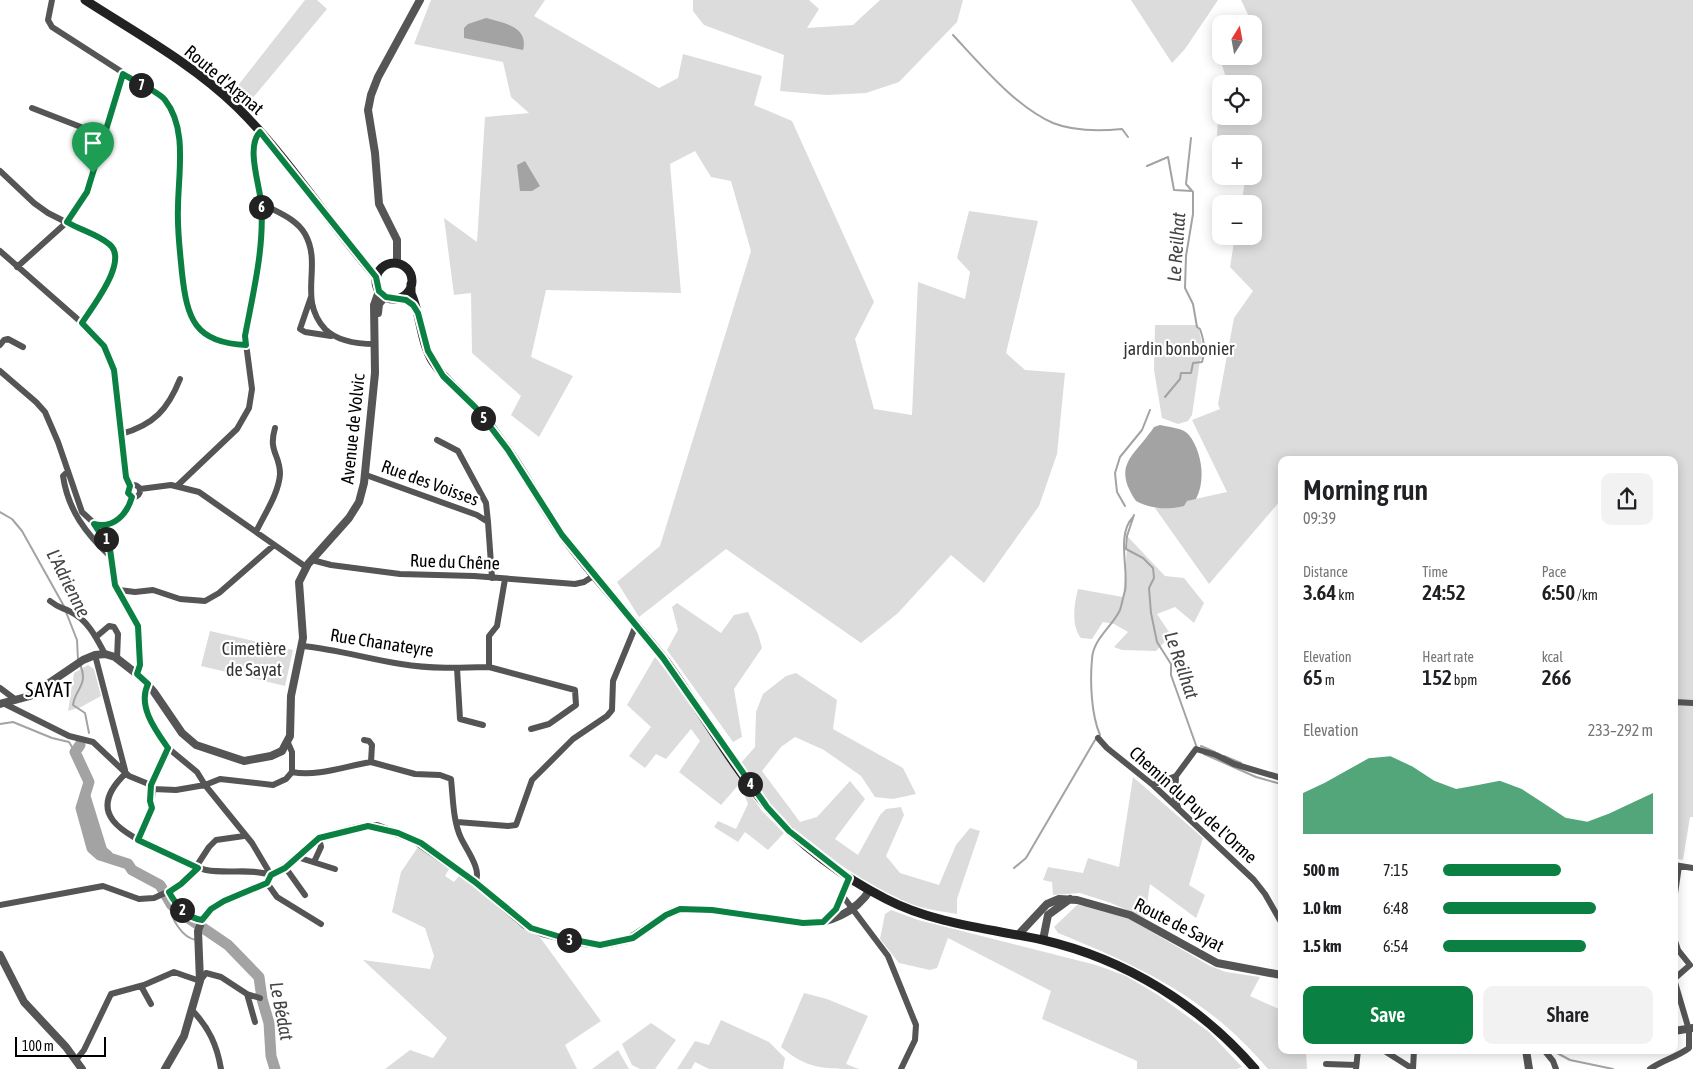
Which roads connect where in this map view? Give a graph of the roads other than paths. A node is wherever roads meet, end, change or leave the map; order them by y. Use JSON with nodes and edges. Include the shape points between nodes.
{"nodes":[{"id":1,"x":52,"y":0,"type":"edge"},
{"id":2,"x":84,"y":0,"type":"edge"},
{"id":3,"x":420,"y":0,"type":"edge"},
{"id":4,"x":123,"y":74,"type":"junction"},
{"id":5,"x":32,"y":108,"type":"dead end"},
{"id":6,"x":260,"y":132,"type":"junction"},
{"id":7,"x":104,"y":136,"type":"junction"},
{"id":8,"x":0,"y":171,"type":"edge"},
{"id":9,"x":261,"y":203,"type":"junction"},
{"id":10,"x":275,"y":211,"type":"junction"},
{"id":11,"x":261,"y":220,"type":"junction"},
{"id":12,"x":67,"y":222,"type":"junction"},
{"id":13,"x":0,"y":251,"type":"edge"},
{"id":14,"x":397,"y":263,"type":"junction"},
{"id":15,"x":17,"y":267,"type":"junction"},
{"id":16,"x":378,"y":273,"type":"junction"},
{"id":17,"x":411,"y":284,"type":"junction"},
{"id":18,"x":382,"y":294,"type":"junction"},
{"id":19,"x":311,"y":296,"type":"junction"},
{"id":20,"x":398,"y":298,"type":"junction"},
{"id":21,"x":418,"y":313,"type":"junction"},
{"id":22,"x":82,"y":323,"type":"junction"},
{"id":23,"x":331,"y":336,"type":"junction"},
{"id":24,"x":375,"y":340,"type":"junction"},
{"id":25,"x":0,"y":345,"type":"edge"},
{"id":26,"x":246,"y":345,"type":"junction"},
{"id":27,"x":22,"y":347,"type":"dead end"},
{"id":28,"x":0,"y":371,"type":"edge"},
{"id":29,"x":180,"y":379,"type":"dead end"},
{"id":30,"x":275,"y":428,"type":"dead end"},
{"id":31,"x":121,"y":434,"type":"junction"},
{"id":32,"x":437,"y":440,"type":"dead end"},
{"id":33,"x":68,"y":471,"type":"junction"},
{"id":34,"x":366,"y":475,"type":"junction"},
{"id":35,"x":130,"y":486,"type":"junction"},
{"id":36,"x":178,"y":486,"type":"junction"},
{"id":37,"x":140,"y":489,"type":"junction"},
{"id":38,"x":132,"y":497,"type":"junction"},
{"id":39,"x":488,"y":522,"type":"junction"},
{"id":40,"x":94,"y":524,"type":"junction"},
{"id":41,"x":256,"y":532,"type":"junction"},
{"id":42,"x":274,"y":545,"type":"junction"},
{"id":43,"x":111,"y":557,"type":"junction"},
{"id":44,"x":312,"y":560,"type":"junction"},
{"id":45,"x":306,"y":567,"type":"junction"},
{"id":46,"x":595,"y":575,"type":"junction"},
{"id":47,"x":492,"y":578,"type":"junction"},
{"id":48,"x":505,"y":578,"type":"junction"},
{"id":49,"x":118,"y":590,"type":"junction"},
{"id":50,"x":50,"y":601,"type":"dead end"},
{"id":51,"x":638,"y":627,"type":"junction"},
{"id":52,"x":96,"y":637,"type":"junction"},
{"id":53,"x":302,"y":646,"type":"junction"},
{"id":54,"x":105,"y":654,"type":"junction"},
{"id":55,"x":95,"y":655,"type":"junction"},
{"id":56,"x":118,"y":659,"type":"junction"},
{"id":57,"x":457,"y":668,"type":"junction"},
{"id":58,"x":490,"y":668,"type":"junction"},
{"id":59,"x":137,"y":674,"type":"junction"},
{"id":60,"x":148,"y":684,"type":"junction"},
{"id":61,"x":0,"y":688,"type":"edge"},
{"id":62,"x":16,"y":700,"type":"junction"},
{"id":63,"x":1678,"y":702,"type":"edge"},
{"id":64,"x":1693,"y":703,"type":"edge"},
{"id":65,"x":2,"y":704,"type":"edge"},
{"id":66,"x":483,"y":725,"type":"dead end"},
{"id":67,"x":531,"y":729,"type":"dead end"},
{"id":68,"x":1098,"y":738,"type":"dead end"},
{"id":69,"x":364,"y":740,"type":"dead end"},
{"id":70,"x":288,"y":743,"type":"junction"},
{"id":71,"x":168,"y":748,"type":"junction"},
{"id":72,"x":371,"y":762,"type":"junction"},
{"id":73,"x":292,"y":772,"type":"junction"},
{"id":74,"x":126,"y":773,"type":"junction"},
{"id":75,"x":1176,"y":776,"type":"junction"},
{"id":76,"x":1278,"y":777,"type":"edge"},
{"id":77,"x":205,"y":785,"type":"junction"},
{"id":78,"x":1153,"y":785,"type":"junction"},
{"id":79,"x":152,"y":787,"type":"junction"},
{"id":80,"x":1178,"y":809,"type":"junction"},
{"id":81,"x":457,"y":822,"type":"junction"},
{"id":82,"x":244,"y":836,"type":"junction"},
{"id":83,"x":319,"y":838,"type":"junction"},
{"id":84,"x":138,"y":840,"type":"junction"},
{"id":85,"x":297,"y":857,"type":"junction"},
{"id":86,"x":314,"y":862,"type":"junction"},
{"id":87,"x":1678,"y":865,"type":"edge"},
{"id":88,"x":198,"y":868,"type":"junction"},
{"id":89,"x":285,"y":868,"type":"junction"},
{"id":90,"x":1693,"y":868,"type":"edge"},
{"id":91,"x":335,"y":870,"type":"dead end"},
{"id":92,"x":271,"y":875,"type":"junction"},
{"id":93,"x":849,"y":878,"type":"junction"},
{"id":94,"x":475,"y":882,"type":"junction"},
{"id":95,"x":267,"y":883,"type":"junction"},
{"id":96,"x":870,"y":890,"type":"junction"},
{"id":97,"x":166,"y":893,"type":"junction"},
{"id":98,"x":305,"y":895,"type":"dead end"},
{"id":99,"x":842,"y":895,"type":"junction"},
{"id":100,"x":1070,"y":899,"type":"junction"},
{"id":101,"x":0,"y":905,"type":"edge"},
{"id":102,"x":853,"y":908,"type":"junction"},
{"id":103,"x":1278,"y":917,"type":"edge"},
{"id":104,"x":823,"y":922,"type":"junction"},
{"id":105,"x":201,"y":924,"type":"junction"},
{"id":106,"x":321,"y":924,"type":"dead end"},
{"id":107,"x":1018,"y":935,"type":"junction"},
{"id":108,"x":1043,"y":940,"type":"junction"},
{"id":109,"x":1678,"y":953,"type":"edge"},
{"id":110,"x":0,"y":954,"type":"edge"},
{"id":111,"x":200,"y":962,"type":"junction"},
{"id":112,"x":206,"y":973,"type":"junction"},
{"id":113,"x":1278,"y":974,"type":"edge"},
{"id":114,"x":1678,"y":976,"type":"edge"},
{"id":115,"x":200,"y":981,"type":"junction"},
{"id":116,"x":141,"y":986,"type":"junction"},
{"id":117,"x":1678,"y":991,"type":"edge"},
{"id":118,"x":247,"y":994,"type":"junction"},
{"id":119,"x":260,"y":998,"type":"dead end"},
{"id":120,"x":151,"y":1004,"type":"dead end"},
{"id":121,"x":192,"y":1010,"type":"junction"},
{"id":122,"x":255,"y":1022,"type":"dead end"},
{"id":123,"x":1691,"y":1029,"type":"edge"},
{"id":124,"x":1678,"y":1031,"type":"edge"},
{"id":125,"x":1358,"y":1054,"type":"edge"},
{"id":126,"x":1389,"y":1054,"type":"edge"},
{"id":127,"x":1414,"y":1054,"type":"edge"},
{"id":128,"x":1527,"y":1054,"type":"edge"},
{"id":129,"x":1547,"y":1054,"type":"edge"},
{"id":130,"x":76,"y":1060,"type":"junction"},
{"id":131,"x":1326,"y":1064,"type":"dead end"},
{"id":132,"x":1356,"y":1067,"type":"edge"},
{"id":133,"x":82,"y":1069,"type":"edge"},
{"id":134,"x":165,"y":1069,"type":"edge"},
{"id":135,"x":220,"y":1069,"type":"edge"},
{"id":136,"x":901,"y":1069,"type":"edge"},
{"id":137,"x":1255,"y":1069,"type":"edge"},
{"id":138,"x":1413,"y":1069,"type":"edge"},
{"id":139,"x":1529,"y":1069,"type":"edge"},
{"id":140,"x":1556,"y":1069,"type":"edge"},
{"id":141,"x":1650,"y":1069,"type":"edge"}],
"edges":[{"from":1,"to":4,"type":"street","via":[[48,20],[52,27]]},
{"from":2,"to":6,"type":"main road","name":"Route d'Argnat","via":[[185,64],[235,105]]},
{"from":3,"to":14,"type":"street","via":[[378,77],[368,110],[379,204],[397,240]]},
{"from":4,"to":7,"type":"street"},
{"from":4,"to":26,"type":"street","via":[[164,99],[174,116],[180,150],[179,241],[185,297],[192,320],[200,331],[212,338],[226,344]]},
{"from":5,"to":7,"type":"street"},
{"from":6,"to":9,"type":"street","via":[[255,137],[253,148]]},
{"from":6,"to":16,"type":"main road","name":"Route d'Argnat","via":[[358,256]]},
{"from":7,"to":12,"type":"street","via":[[87,192]]},
{"from":8,"to":12,"type":"street","via":[[34,203]]},
{"from":9,"to":10,"type":"street"},
{"from":9,"to":11,"type":"street"},
{"from":10,"to":11,"type":"street"},
{"from":10,"to":19,"type":"street","via":[[295,222],[309,244]]},
{"from":11,"to":26,"type":"street","via":[[262,233]]},
{"from":12,"to":15,"type":"street"},
{"from":12,"to":22,"type":"street","via":[[110,245],[114,252],[112,275]]},
{"from":13,"to":15,"type":"street"},
{"from":14,"to":16,"type":"main road","via":[[390,263]]},
{"from":14,"to":17,"type":"main road","via":[[408,271]]},
{"from":15,"to":22,"type":"street"},
{"from":16,"to":18,"type":"main road"},
{"from":17,"to":20,"type":"main road","via":[[408,292]]},
{"from":17,"to":21,"type":"main road"},
{"from":18,"to":20,"type":"main road"},
{"from":18,"to":24,"type":"street","name":"Avenue de Volvic","via":[[374,305]]},
{"from":19,"to":23,"type":"street","via":[[315,316]]},
{"from":19,"to":23,"type":"street","via":[[300,328],[305,332]]},
{"from":20,"to":21,"type":"main road","via":[[406,300]]},
{"from":21,"to":46,"type":"main road","via":[[431,359],[443,376],[476,408],[508,450],[562,535]]},
{"from":22,"to":31,"type":"street","via":[[99,339],[110,357]]},
{"from":23,"to":24,"type":"street"},
{"from":24,"to":34,"type":"street","name":"Avenue de Volvic"},
{"from":25,"to":27,"type":"street","via":[[6,339]]},
{"from":26,"to":36,"type":"street","via":[[252,389],[249,408],[237,429]]},
{"from":28,"to":33,"type":"street","via":[[45,412]]},
{"from":29,"to":31,"type":"street","via":[[170,403],[154,419]]},
{"from":30,"to":41,"type":"street","via":[[271,442],[280,474]]},
{"from":31,"to":35,"type":"street"},
{"from":32,"to":39,"type":"street","via":[[458,451],[486,503]]},
{"from":33,"to":40,"type":"street","via":[[82,512]]},
{"from":33,"to":43,"type":"street","via":[[63,476],[68,501],[95,543]]},
{"from":34,"to":39,"type":"street","name":"Rue des Voisses","via":[[477,515]]},
{"from":34,"to":44,"type":"street","name":"Avenue de Volvic","via":[[355,510]]},
{"from":35,"to":37,"type":"street","via":[[136,485]]},
{"from":35,"to":38,"type":"street","via":[[128,493]]},
{"from":36,"to":37,"type":"street"},
{"from":36,"to":41,"type":"street","via":[[216,502]]},
{"from":37,"to":38,"type":"street","via":[[138,495]]},
{"from":38,"to":40,"type":"street","via":[[127,510],[118,519]]},
{"from":39,"to":47,"type":"street","name":"Rue des Voisses"},
{"from":40,"to":43,"type":"street","via":[[105,539]]},
{"from":41,"to":42,"type":"street"},
{"from":42,"to":45,"type":"street"},
{"from":42,"to":49,"type":"street","via":[[219,593],[205,601],[180,599],[153,590]]},
{"from":43,"to":49,"type":"street"},
{"from":44,"to":45,"type":"street","name":"Avenue de Volvic"},
{"from":44,"to":47,"type":"street","name":"Rue du Chêne","via":[[400,574]]},
{"from":45,"to":53,"type":"street","name":"Avenue de Volvic","via":[[299,588]]},
{"from":46,"to":48,"type":"street","name":"Rue du Chêne","via":[[575,584]]},
{"from":46,"to":51,"type":"main road"},
{"from":47,"to":48,"type":"street","name":"Rue du Chêne"},
{"from":48,"to":58,"type":"street","via":[[497,626],[489,636]]},
{"from":49,"to":59,"type":"street","via":[[138,626],[140,665]]},
{"from":50,"to":52,"type":"street","via":[[61,610],[71,612]]},
{"from":51,"to":81,"type":"street","via":[[613,681],[612,710],[572,739],[534,776],[516,825]]},
{"from":51,"to":93,"type":"main road","via":[[686,689],[767,807],[789,831]]},
{"from":52,"to":54,"type":"street"},
{"from":52,"to":56,"type":"street","via":[[109,626],[114,626],[118,634]]},
{"from":53,"to":57,"type":"street","name":"Rue Chanateyre","via":[[407,665]]},
{"from":53,"to":70,"type":"street","name":"Avenue de Volvic","via":[[291,696]]},
{"from":54,"to":55,"type":"street"},
{"from":54,"to":56,"type":"street"},
{"from":55,"to":62,"type":"street","via":[[34,694]]},
{"from":55,"to":74,"type":"street"},
{"from":56,"to":59,"type":"street"},
{"from":57,"to":58,"type":"street","name":"Rue Chanateyre"},
{"from":57,"to":66,"type":"street","name":"Rue Chanateyre","via":[[460,719]]},
{"from":58,"to":67,"type":"street","name":"Rue Chanateyre","via":[[575,690],[576,705],[548,724]]},
{"from":59,"to":60,"type":"street"},
{"from":60,"to":70,"type":"street","via":[[182,733],[204,748],[250,761],[278,754]]},
{"from":60,"to":71,"type":"street","via":[[145,693],[149,718]]},
{"from":61,"to":62,"type":"street"},
{"from":62,"to":65,"type":"street"},
{"from":63,"to":64,"type":"street"},
{"from":65,"to":74,"type":"street","via":[[69,736],[93,742]]},
{"from":68,"to":78,"type":"street","name":"Chemin du Puy de l'Orme"},
{"from":69,"to":72,"type":"street","via":[[372,745]]},
{"from":70,"to":73,"type":"street","via":[[292,752]]},
{"from":71,"to":77,"type":"street","via":[[198,772]]},
{"from":71,"to":79,"type":"street"},
{"from":72,"to":73,"type":"street","via":[[316,773]]},
{"from":72,"to":81,"type":"street","via":[[450,779]]},
{"from":73,"to":77,"type":"street","via":[[273,785],[220,779]]},
{"from":74,"to":79,"type":"street"},
{"from":74,"to":84,"type":"street","via":[[110,792],[107,810],[116,824]]},
{"from":75,"to":76,"type":"street","via":[[1198,749]]},
{"from":75,"to":78,"type":"street"},
{"from":75,"to":80,"type":"street"},
{"from":77,"to":79,"type":"street","via":[[169,792]]},
{"from":77,"to":82,"type":"street","via":[[236,821]]},
{"from":78,"to":80,"type":"street","name":"Chemin du Puy de l'Orme"},
{"from":79,"to":84,"type":"street","via":[[150,817]]},
{"from":80,"to":103,"type":"street","name":"Chemin du Puy de l'Orme","via":[[1260,886]]},
{"from":81,"to":94,"type":"street","via":[[459,835],[477,872]]},
{"from":82,"to":88,"type":"street","via":[[216,840],[209,846]]},
{"from":82,"to":92,"type":"street","via":[[252,843]]},
{"from":83,"to":85,"type":"street"},
{"from":83,"to":86,"type":"street","via":[[321,846]]},
{"from":83,"to":94,"type":"street","via":[[364,826],[381,827],[421,843]]},
{"from":84,"to":88,"type":"street"},
{"from":85,"to":86,"type":"street"},
{"from":85,"to":89,"type":"street"},
{"from":86,"to":91,"type":"street"},
{"from":87,"to":90,"type":"street"},
{"from":88,"to":92,"type":"street"},
{"from":88,"to":97,"type":"street"},
{"from":89,"to":92,"type":"street"},
{"from":89,"to":98,"type":"street"},
{"from":92,"to":95,"type":"street"},
{"from":93,"to":96,"type":"main road"},
{"from":93,"to":99,"type":"street"},
{"from":94,"to":104,"type":"street","via":[[531,928],[593,944],[627,940],[680,909],[712,910],[803,923]]},
{"from":95,"to":105,"type":"street","via":[[211,909]]},
{"from":95,"to":106,"type":"street","via":[[277,897]]},
{"from":96,"to":102,"type":"street"},
{"from":96,"to":107,"type":"main road","via":[[901,906],[935,917]]},
{"from":97,"to":101,"type":"street","via":[[143,899],[103,886]]},
{"from":97,"to":105,"type":"street"},
{"from":99,"to":102,"type":"street"},
{"from":99,"to":104,"type":"street","via":[[836,909]]},
{"from":100,"to":107,"type":"street","name":"Route de Sayat","via":[[1047,904]]},
{"from":100,"to":108,"type":"street","via":[[1048,915]]},
{"from":100,"to":113,"type":"street","name":"Route de Sayat","via":[[1130,916],[1217,963]]},
{"from":102,"to":104,"type":"street"},
{"from":102,"to":136,"type":"street","via":[[890,961],[916,1025],[917,1036]]},
{"from":105,"to":111,"type":"street"},
{"from":107,"to":108,"type":"main road"},
{"from":108,"to":137,"type":"main road","via":[[1101,958],[1171,994],[1230,1041]]},
{"from":109,"to":114,"type":"street","via":[[1690,965]]},
{"from":110,"to":130,"type":"street","via":[[24,1002]]},
{"from":111,"to":112,"type":"street"},
{"from":111,"to":115,"type":"street"},
{"from":112,"to":115,"type":"street"},
{"from":112,"to":118,"type":"street","via":[[220,977]]},
{"from":115,"to":116,"type":"street","via":[[174,972]]},
{"from":115,"to":121,"type":"street"},
{"from":116,"to":120,"type":"street"},
{"from":116,"to":130,"type":"street","via":[[111,994]]},
{"from":117,"to":123,"type":"street"},
{"from":118,"to":119,"type":"street"},
{"from":118,"to":122,"type":"street"},
{"from":121,"to":134,"type":"street","via":[[184,1036]]},
{"from":121,"to":135,"type":"street","via":[[209,1030]]},
{"from":123,"to":124,"type":"street"},
{"from":123,"to":141,"type":"street","via":[[1689,1048]]},
{"from":125,"to":132,"type":"street"},
{"from":126,"to":138,"type":"street"},
{"from":127,"to":138,"type":"street"},
{"from":128,"to":139,"type":"street"},
{"from":129,"to":140,"type":"street"},
{"from":130,"to":133,"type":"street"},
{"from":131,"to":132,"type":"street"}]}
